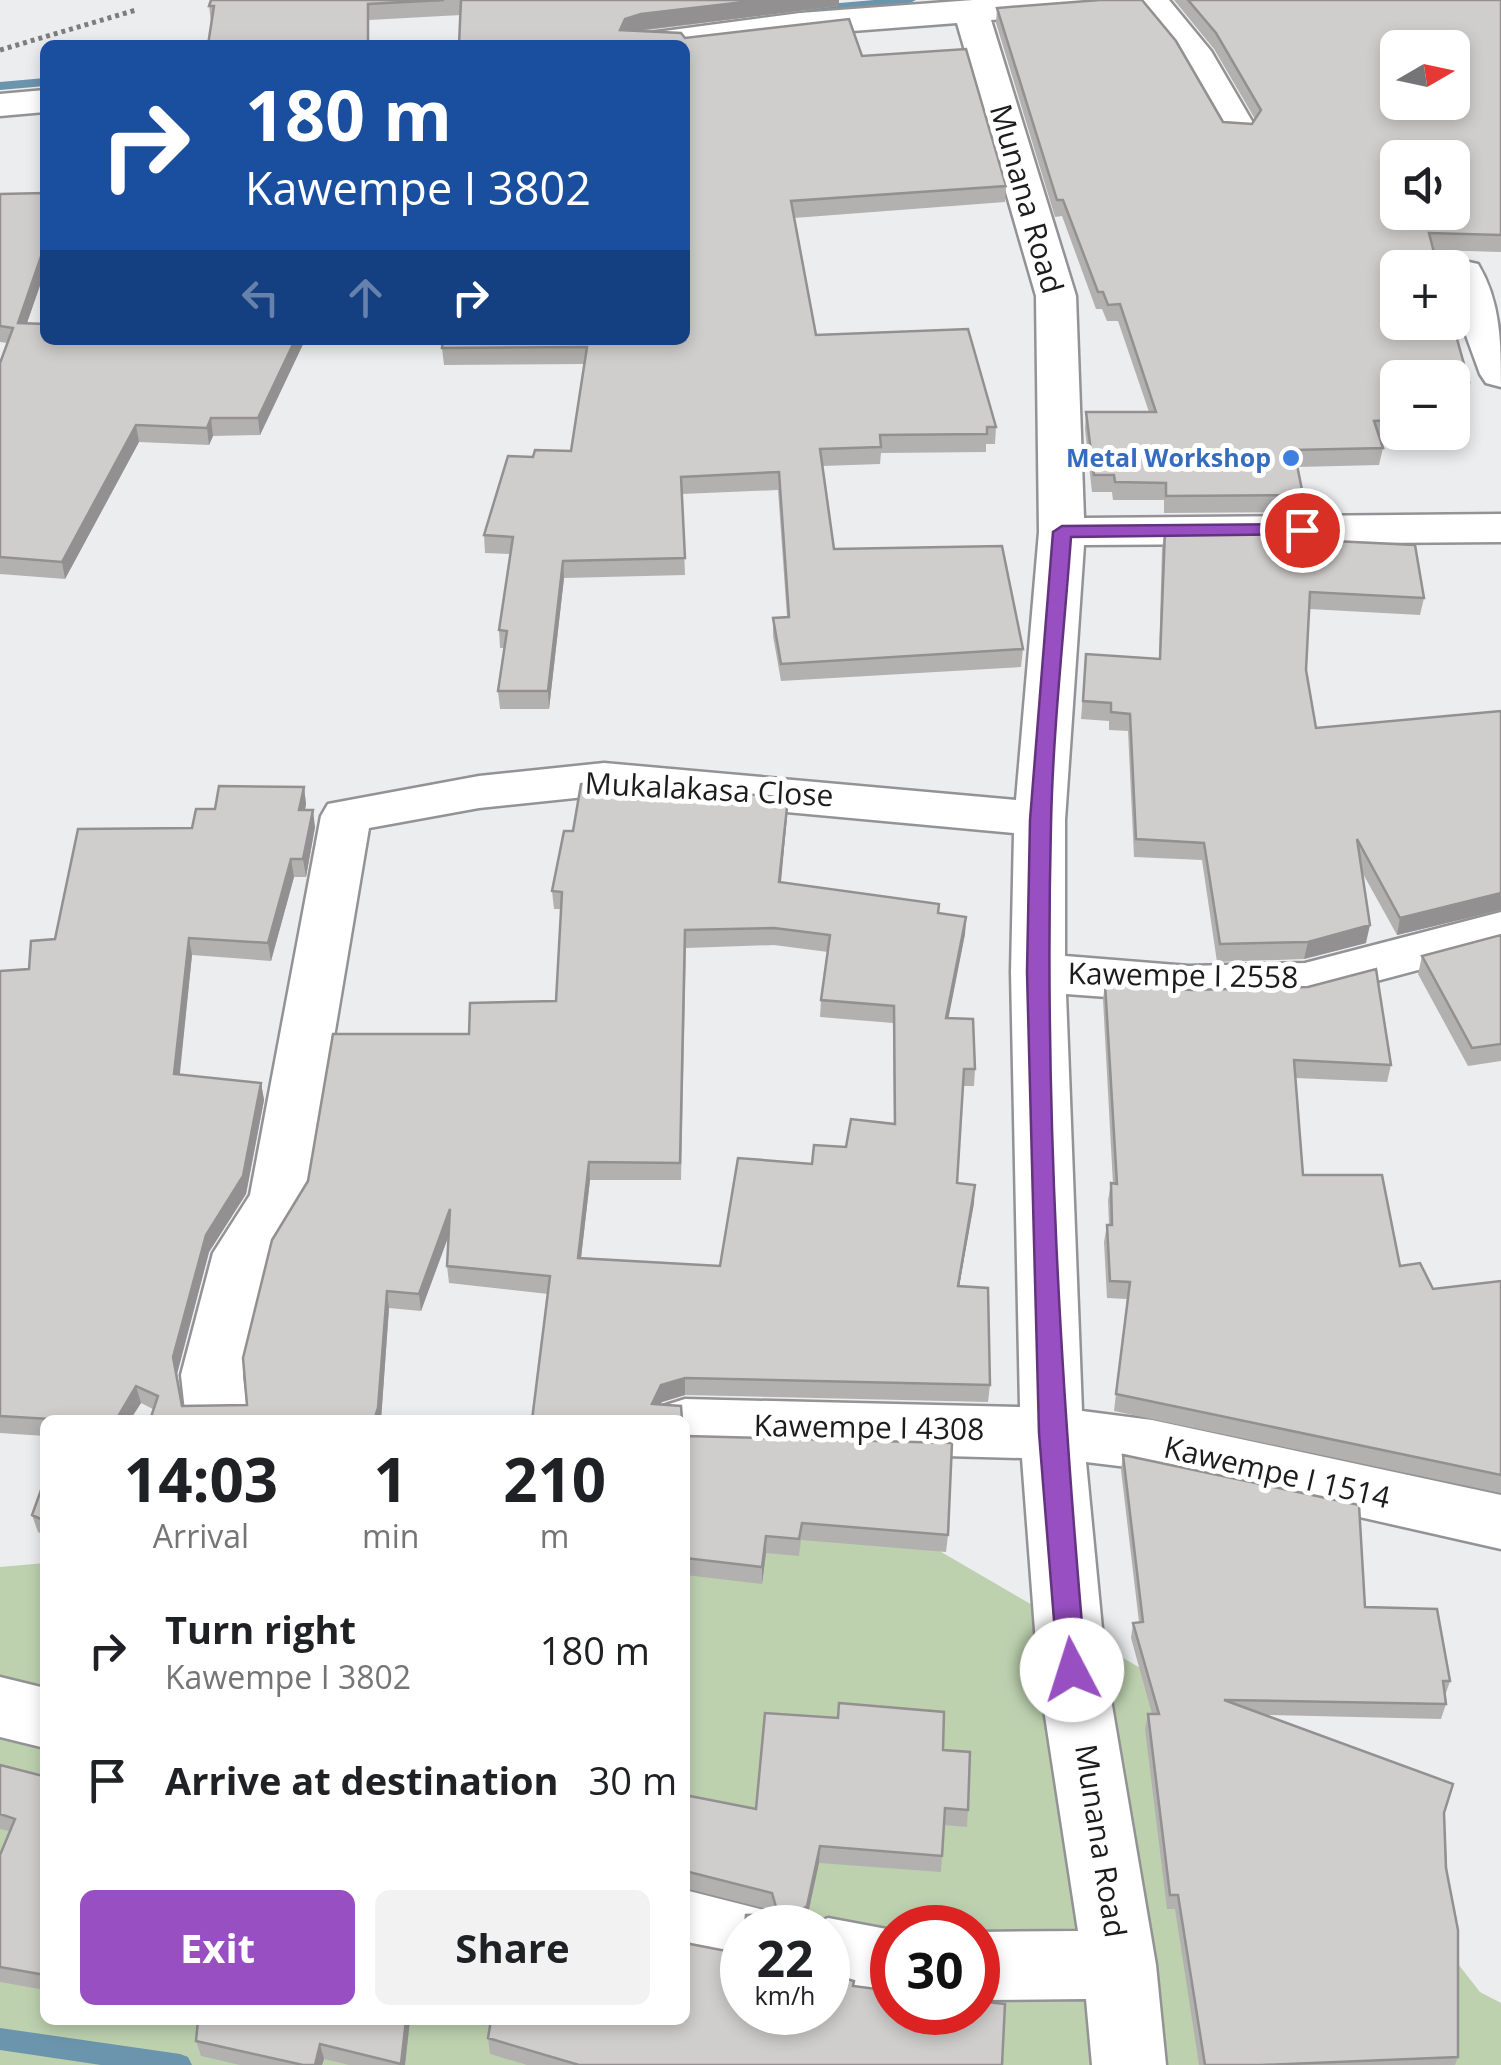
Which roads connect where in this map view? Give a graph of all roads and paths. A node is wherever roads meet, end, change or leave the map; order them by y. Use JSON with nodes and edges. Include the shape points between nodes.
{"nodes":[{"id":1,"x":1111,"y":0,"type":"edge"},
{"id":2,"x":1150,"y":0,"type":"edge"},
{"id":3,"x":136,"y":10,"type":"dead end"},
{"id":4,"x":971,"y":11,"type":"junction"},
{"id":5,"x":793,"y":12,"type":"edge"},
{"id":6,"x":665,"y":40,"type":"edge"},
{"id":7,"x":0,"y":50,"type":"edge"},
{"id":8,"x":40,"y":101,"type":"edge"},
{"id":9,"x":0,"y":105,"type":"edge"},
{"id":10,"x":1237,"y":128,"type":"edge"},
{"id":11,"x":1470,"y":289,"type":"edge"},
{"id":12,"x":1501,"y":374,"type":"edge"},
{"id":13,"x":1501,"y":528,"type":"edge"},
{"id":14,"x":1062,"y":532,"type":"junction"},
{"id":15,"x":1040,"y":820,"type":"junction"},
{"id":16,"x":1501,"y":930,"type":"edge"},
{"id":17,"x":1038,"y":972,"type":"junction"},
{"id":18,"x":217,"y":1415,"type":"edge"},
{"id":19,"x":690,"y":1424,"type":"edge"},
{"id":20,"x":1052,"y":1433,"type":"junction"},
{"id":21,"x":1501,"y":1522,"type":"edge"},
{"id":22,"x":0,"y":1707,"type":"edge"},
{"id":23,"x":40,"y":1717,"type":"edge"},
{"id":24,"x":690,"y":1924,"type":"edge"},
{"id":25,"x":720,"y":1930,"type":"edge"},
{"id":26,"x":1120,"y":1964,"type":"junction"},
{"id":27,"x":1000,"y":1966,"type":"edge"},
{"id":28,"x":1128,"y":2065,"type":"edge"}],
"edges":[{"from":1,"to":4,"type":"street"},
{"from":2,"to":10,"type":"street","via":[[1193,51]]},
{"from":3,"to":7,"type":"path"},
{"from":4,"to":5,"type":"street"},
{"from":4,"to":14,"type":"street","name":"Munana Road","via":[[1056,296]]},
{"from":5,"to":6,"type":"street"},
{"from":8,"to":9,"type":"street"},
{"from":11,"to":12,"type":"street"},
{"from":13,"to":14,"type":"street"},
{"from":14,"to":15,"type":"street","name":"Munana Road"},
{"from":15,"to":17,"type":"street","name":"Munana Road"},
{"from":15,"to":18,"type":"street","name":"Mukalakasa Close","via":[[604,779],[346,816],[278,1198],[243,1253],[212,1375]]},
{"from":16,"to":17,"type":"street","name":"Kawempe I 2558","via":[[1338,976],[1284,983],[1122,981]]},
{"from":17,"to":20,"type":"street","name":"Munana Road"},
{"from":19,"to":20,"type":"street","name":"Kawempe I 4308"},
{"from":20,"to":21,"type":"street","name":"Kawempe I 1514","via":[[1152,1445]]},
{"from":20,"to":26,"type":"street","name":"Munana Road","via":[[1072,1670]]},
{"from":22,"to":23,"type":"street"},
{"from":24,"to":25,"type":"street"},
{"from":26,"to":27,"type":"street"},
{"from":26,"to":28,"type":"street","name":"Munana Road"}]}
